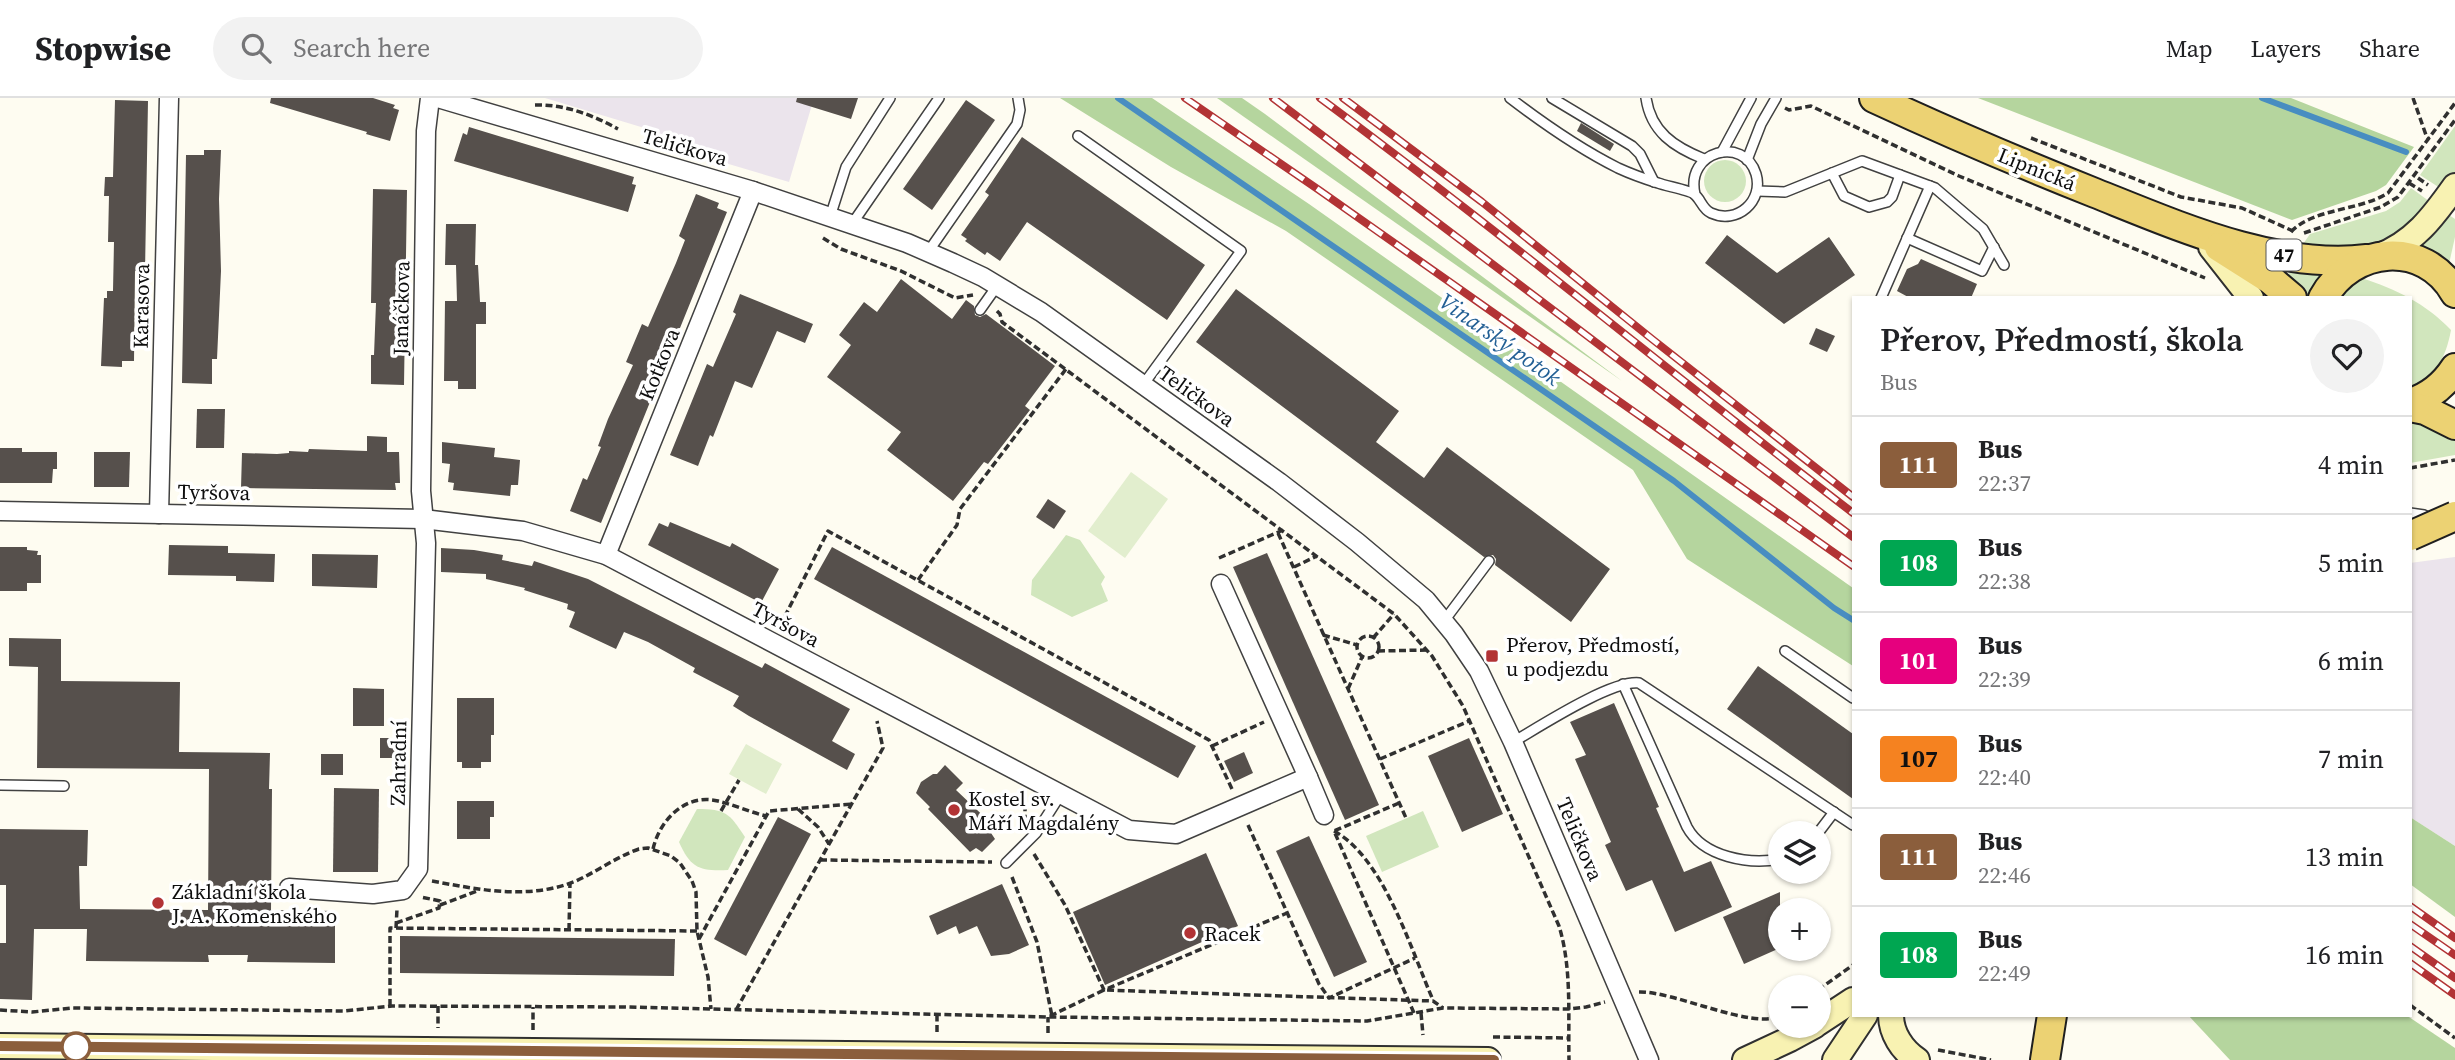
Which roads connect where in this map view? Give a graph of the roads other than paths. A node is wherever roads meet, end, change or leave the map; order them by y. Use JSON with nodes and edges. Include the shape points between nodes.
{"nodes":[{"id":1,"x":169,"y":98,"type":"edge"},
{"id":2,"x":430,"y":98,"type":"edge"},
{"id":3,"x":438,"y":98,"type":"edge"},
{"id":4,"x":890,"y":98,"type":"edge"},
{"id":5,"x":939,"y":98,"type":"edge"},
{"id":6,"x":1018,"y":98,"type":"edge"},
{"id":7,"x":1510,"y":98,"type":"edge"},
{"id":8,"x":1552,"y":98,"type":"edge"},
{"id":9,"x":1646,"y":98,"type":"edge"},
{"id":10,"x":1751,"y":98,"type":"edge"},
{"id":11,"x":1776,"y":98,"type":"edge"},
{"id":12,"x":1874,"y":98,"type":"edge"},
{"id":13,"x":1078,"y":136,"type":"dead end"},
{"id":14,"x":1722,"y":152,"type":"junction"},
{"id":15,"x":1704,"y":159,"type":"junction"},
{"id":16,"x":1747,"y":160,"type":"junction"},
{"id":17,"x":1832,"y":173,"type":"junction"},
{"id":18,"x":1900,"y":175,"type":"junction"},
{"id":19,"x":1654,"y":182,"type":"junction"},
{"id":20,"x":1930,"y":186,"type":"junction"},
{"id":21,"x":2455,"y":186,"type":"edge"},
{"id":22,"x":753,"y":191,"type":"junction"},
{"id":23,"x":1757,"y":191,"type":"junction"},
{"id":24,"x":1695,"y":194,"type":"junction"},
{"id":25,"x":830,"y":217,"type":"junction"},
{"id":26,"x":852,"y":224,"type":"junction"},
{"id":27,"x":2202,"y":235,"type":"junction"},
{"id":28,"x":1907,"y":238,"type":"junction"},
{"id":29,"x":1994,"y":247,"type":"junction"},
{"id":30,"x":928,"y":252,"type":"junction"},
{"id":31,"x":2372,"y":258,"type":"junction"},
{"id":32,"x":2004,"y":265,"type":"dead end"},
{"id":33,"x":997,"y":286,"type":"junction"},
{"id":34,"x":2455,"y":293,"type":"edge"},
{"id":35,"x":1882,"y":296,"type":"edge"},
{"id":36,"x":2250,"y":296,"type":"edge"},
{"id":37,"x":2290,"y":296,"type":"edge"},
{"id":38,"x":2324,"y":296,"type":"edge"},
{"id":39,"x":983,"y":307,"type":"road end"},
{"id":40,"x":2455,"y":368,"type":"edge"},
{"id":41,"x":1143,"y":386,"type":"junction"},
{"id":42,"x":2412,"y":404,"type":"edge"},
{"id":43,"x":2412,"y":406,"type":"edge"},
{"id":44,"x":2455,"y":425,"type":"edge"},
{"id":45,"x":0,"y":512,"type":"edge"},
{"id":46,"x":2412,"y":513,"type":"edge"},
{"id":47,"x":159,"y":514,"type":"junction"},
{"id":48,"x":423,"y":519,"type":"junction"},
{"id":49,"x":2452,"y":523,"type":"edge"},
{"id":50,"x":2412,"y":535,"type":"edge"},
{"id":51,"x":606,"y":555,"type":"junction"},
{"id":52,"x":1489,"y":561,"type":"dead end"},
{"id":53,"x":1222,"y":584,"type":"dead end"},
{"id":54,"x":1444,"y":621,"type":"junction"},
{"id":55,"x":1785,"y":651,"type":"dead end"},
{"id":56,"x":1623,"y":684,"type":"junction"},
{"id":57,"x":1852,"y":697,"type":"edge"},
{"id":58,"x":1513,"y":742,"type":"junction"},
{"id":59,"x":1308,"y":777,"type":"junction"},
{"id":60,"x":0,"y":785,"type":"edge"},
{"id":61,"x":64,"y":786,"type":"dead end"},
{"id":62,"x":1061,"y":794,"type":"junction"},
{"id":63,"x":1835,"y":812,"type":"junction"},
{"id":64,"x":1324,"y":815,"type":"road end"},
{"id":65,"x":1828,"y":821,"type":"edge"},
{"id":66,"x":1852,"y":824,"type":"edge"},
{"id":67,"x":1768,"y":860,"type":"edge"},
{"id":68,"x":1006,"y":863,"type":"road end"},
{"id":69,"x":289,"y":888,"type":"dead end"},
{"id":70,"x":1852,"y":1001,"type":"edge"},
{"id":71,"x":1831,"y":1014,"type":"edge"},
{"id":72,"x":1864,"y":1017,"type":"edge"},
{"id":73,"x":1891,"y":1017,"type":"edge"},
{"id":74,"x":2052,"y":1017,"type":"edge"},
{"id":75,"x":1792,"y":1038,"type":"edge"},
{"id":76,"x":0,"y":1046,"type":"edge"},
{"id":77,"x":1922,"y":1054,"type":"edge"},
{"id":78,"x":490,"y":1055,"type":"edge"},
{"id":79,"x":983,"y":1058,"type":"edge"},
{"id":80,"x":1488,"y":1060,"type":"edge"},
{"id":81,"x":1649,"y":1060,"type":"edge"},
{"id":82,"x":1745,"y":1060,"type":"edge"},
{"id":83,"x":1835,"y":1060,"type":"edge"},
{"id":84,"x":2045,"y":1060,"type":"edge"}],
"edges":[{"from":1,"to":47,"type":"street","name":"Karasova"},
{"from":2,"to":48,"type":"street","name":"Janáčkova"},
{"from":3,"to":22,"type":"street","name":"Teličkova"},
{"from":4,"to":25,"type":"lane","via":[[841,176]]},
{"from":5,"to":26,"type":"lane"},
{"from":6,"to":30,"type":"lane","via":[[1017,124]]},
{"from":7,"to":19,"type":"lane","via":[[1618,168]]},
{"from":8,"to":19,"type":"lane","via":[[1632,146]]},
{"from":9,"to":15,"type":"lane","via":[[1652,120],[1664,137]]},
{"from":10,"to":14,"type":"lane"},
{"from":11,"to":16,"type":"lane"},
{"from":12,"to":27,"type":"main road","name":"Lipnická","number":"47","via":[[1972,143]]},
{"from":13,"to":41,"type":"lane","via":[[1241,251]]},
{"from":14,"to":15,"type":"lane"},
{"from":14,"to":16,"type":"lane"},
{"from":15,"to":24,"type":"lane","via":[[1695,172]]},
{"from":16,"to":23,"type":"lane","via":[[1757,177]]},
{"from":17,"to":18,"type":"lane","via":[[1862,161]]},
{"from":17,"to":18,"type":"lane","via":[[1844,196],[1869,207],[1892,197]]},
{"from":17,"to":23,"type":"lane","via":[[1785,192]]},
{"from":18,"to":20,"type":"lane"},
{"from":19,"to":24,"type":"lane"},
{"from":20,"to":28,"type":"lane"},
{"from":20,"to":29,"type":"lane","via":[[1983,229]]},
{"from":21,"to":31,"type":"main road","via":[[2413,237]]},
{"from":22,"to":25,"type":"street","name":"Teličkova"},
{"from":22,"to":51,"type":"street","name":"Kotkova"},
{"from":23,"to":24,"type":"lane","via":[[1743,212],[1724,216],[1706,210]]},
{"from":25,"to":26,"type":"street","name":"Teličkova"},
{"from":26,"to":30,"type":"street","name":"Teličkova"},
{"from":27,"to":31,"type":"main road","name":"Lipnická","number":"47","via":[[2300,260]]},
{"from":27,"to":36,"type":"main road"},
{"from":27,"to":37,"type":"main road","name":"Lipnická","number":"47"},
{"from":28,"to":29,"type":"lane","via":[[1982,271]]},
{"from":28,"to":35,"type":"lane"},
{"from":29,"to":32,"type":"lane"},
{"from":30,"to":33,"type":"street","name":"Teličkova"},
{"from":31,"to":34,"type":"main road","number":"47","via":[[2401,256],[2424,264]]},
{"from":31,"to":38,"type":"main road","via":[[2341,274]]},
{"from":33,"to":39,"type":"lane"},
{"from":33,"to":41,"type":"street","name":"Teličkova"},
{"from":40,"to":42,"type":"main road","via":[[2432,393]]},
{"from":41,"to":54,"type":"street","name":"Teličkova","via":[[1357,542]]},
{"from":43,"to":44,"type":"main road"},
{"from":45,"to":47,"type":"street","name":"Tyršova"},
{"from":46,"to":49,"type":"lane"},
{"from":47,"to":48,"type":"street","name":"Tyršova"},
{"from":48,"to":51,"type":"street","name":"Tyršova","via":[[523,531]]},
{"from":48,"to":69,"type":"street","name":"Zahradní","via":[[418,869],[403,890],[373,894]]},
{"from":49,"to":50,"type":"main road","bridge":true},
{"from":51,"to":62,"type":"street","name":"Tyršova"},
{"from":52,"to":54,"type":"lane"},
{"from":53,"to":59,"type":"street"},
{"from":54,"to":58,"type":"street","name":"Teličkova","via":[[1479,671]]},
{"from":55,"to":57,"type":"lane"},
{"from":56,"to":58,"type":"lane"},
{"from":56,"to":63,"type":"lane","via":[[1644,686]]},
{"from":56,"to":67,"type":"lane","via":[[1697,842],[1722,854]]},
{"from":58,"to":81,"type":"street","name":"Teličkova"},
{"from":59,"to":62,"type":"street","name":"Tyršova","via":[[1176,834],[1129,830]]},
{"from":59,"to":64,"type":"street"},
{"from":60,"to":61,"type":"lane"},
{"from":62,"to":68,"type":"lane","via":[[1028,844]]},
{"from":63,"to":65,"type":"lane"},
{"from":63,"to":66,"type":"lane"},
{"from":70,"to":71,"type":"main road"},
{"from":72,"to":83,"type":"main road"},
{"from":73,"to":77,"type":"main road","via":[[1902,1046]]},
{"from":74,"to":84,"type":"main road"},
{"from":75,"to":82,"type":"main road"},
{"from":76,"to":78,"type":"main road"},
{"from":78,"to":79,"type":"main road"},
{"from":79,"to":80,"type":"main road"}]}
